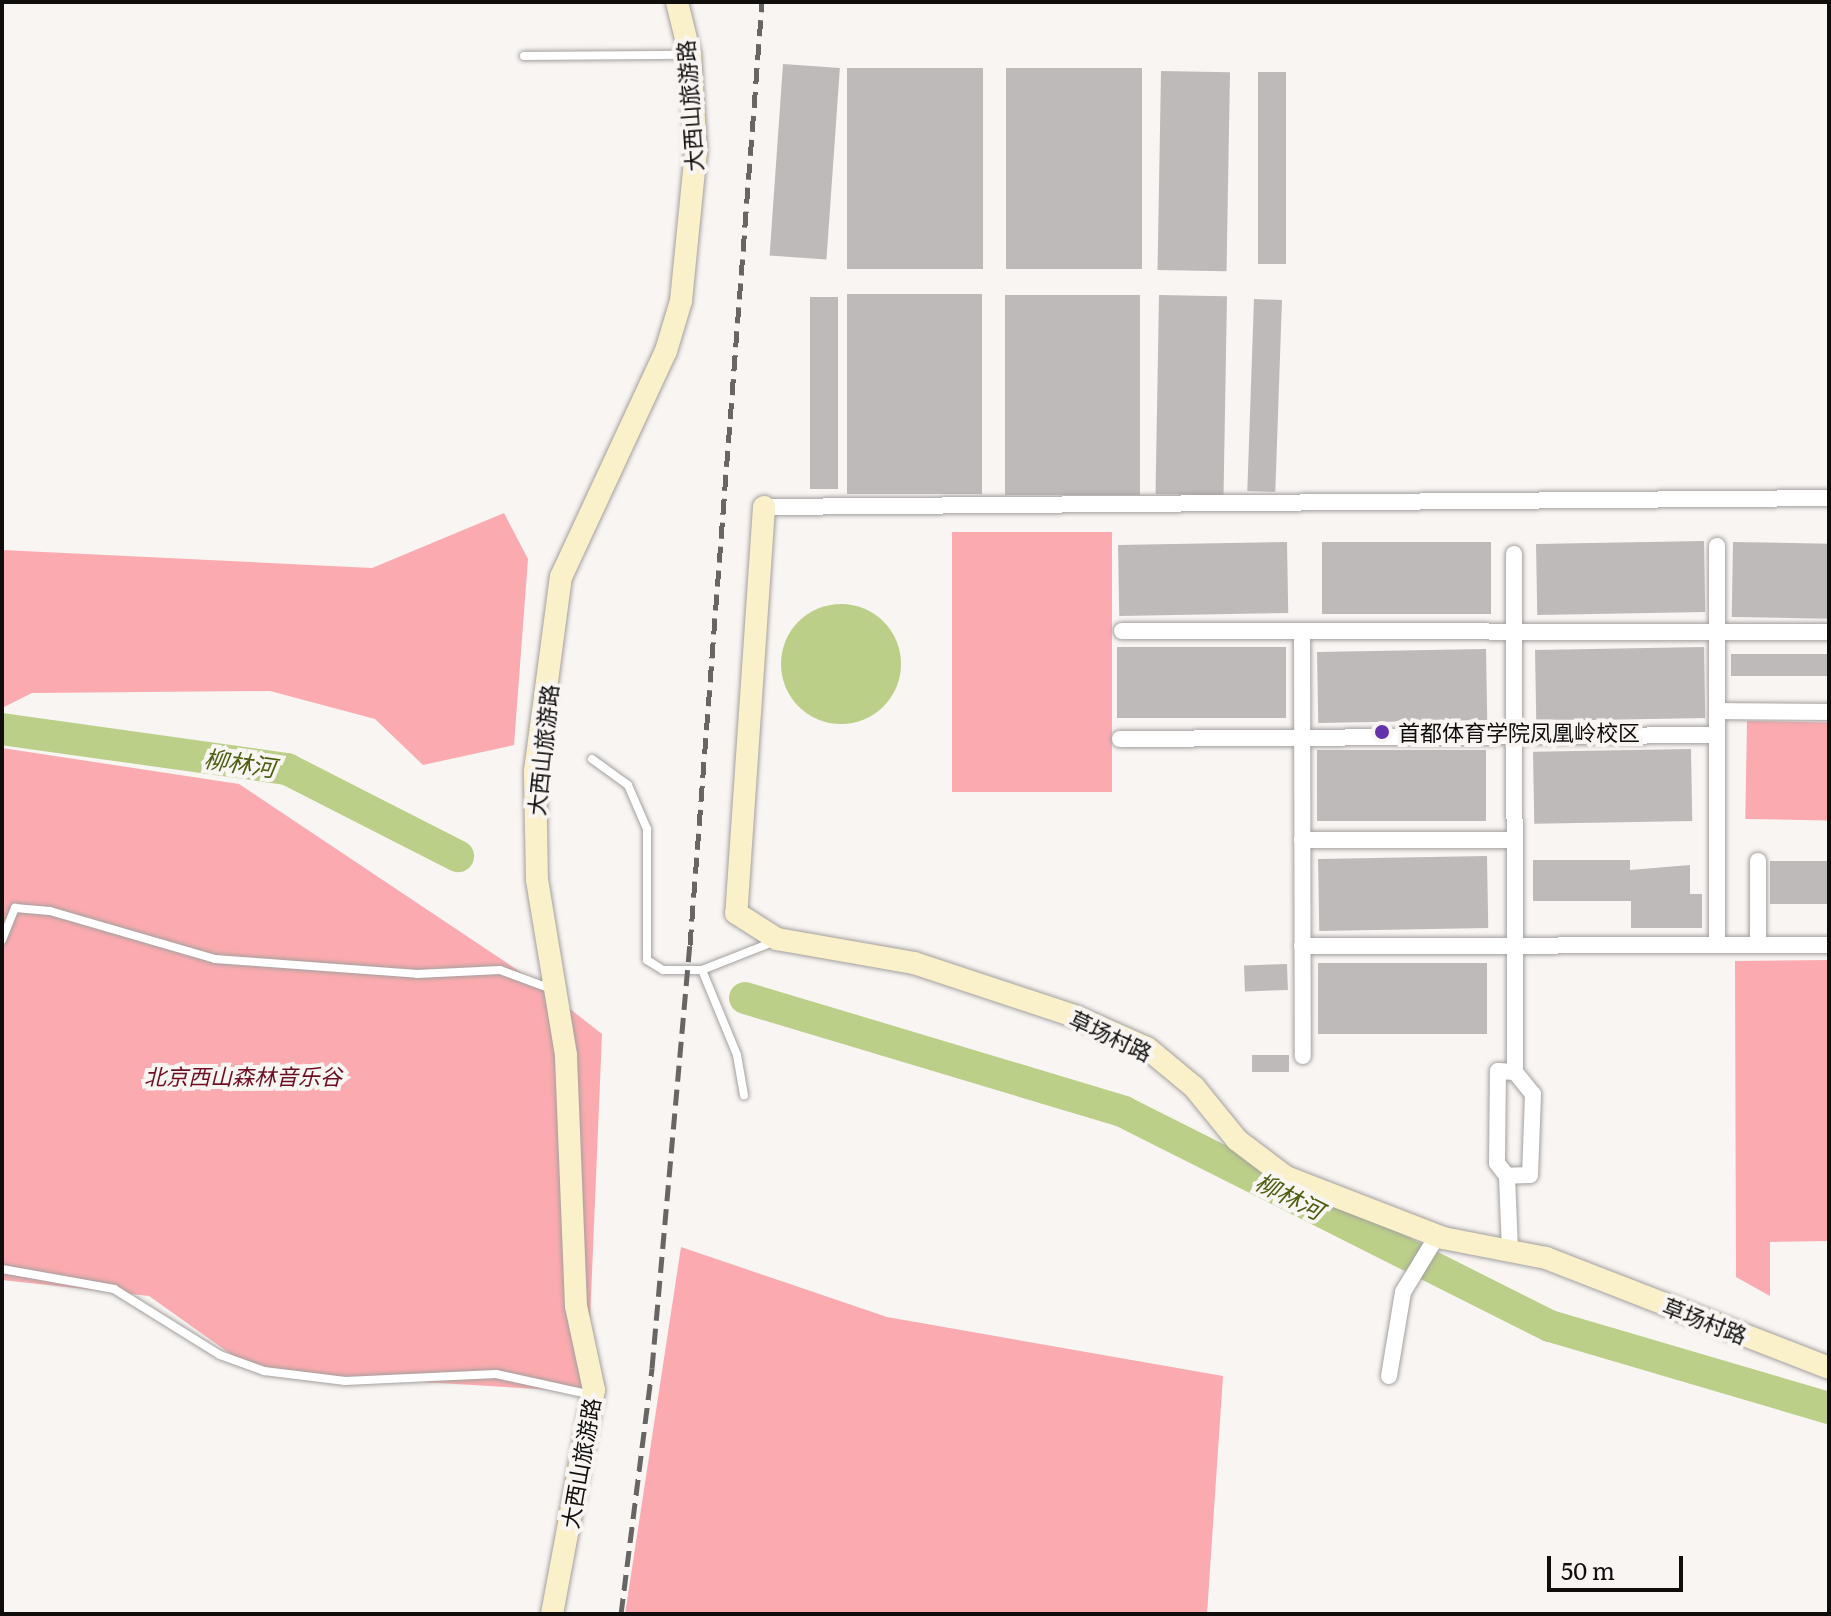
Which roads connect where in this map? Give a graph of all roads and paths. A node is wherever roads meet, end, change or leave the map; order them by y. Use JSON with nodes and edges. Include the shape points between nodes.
{"nodes":[{"id":1,"x":677,"y":2,"type":"edge"},
{"id":2,"x":690,"y":55,"type":"junction"},
{"id":3,"x":524,"y":56,"type":"dead end"},
{"id":4,"x":1829,"y":498,"type":"edge"},
{"id":5,"x":764,"y":507,"type":"joint"},
{"id":6,"x":1717,"y":546,"type":"dead end"},
{"id":7,"x":1514,"y":554,"type":"dead end"},
{"id":8,"x":1122,"y":631,"type":"dead end"},
{"id":9,"x":1302,"y":631,"type":"junction"},
{"id":10,"x":1514,"y":632,"type":"junction"},
{"id":11,"x":1717,"y":632,"type":"junction"},
{"id":12,"x":1829,"y":632,"type":"edge"},
{"id":13,"x":1717,"y":711,"type":"junction"},
{"id":14,"x":1829,"y":712,"type":"edge"},
{"id":15,"x":1717,"y":735,"type":"junction"},
{"id":16,"x":1514,"y":736,"type":"junction"},
{"id":17,"x":1302,"y":738,"type":"junction"},
{"id":18,"x":1120,"y":739,"type":"dead end"},
{"id":19,"x":592,"y":759,"type":"dead end"},
{"id":20,"x":1302,"y":840,"type":"junction"},
{"id":21,"x":1514,"y":840,"type":"junction"},
{"id":22,"x":1758,"y":861,"type":"dead end"},
{"id":23,"x":777,"y":939,"type":"junction"},
{"id":24,"x":2,"y":940,"type":"edge"},
{"id":25,"x":1717,"y":945,"type":"junction"},
{"id":26,"x":1758,"y":945,"type":"junction"},
{"id":27,"x":1829,"y":945,"type":"edge"},
{"id":28,"x":1302,"y":946,"type":"junction"},
{"id":29,"x":1514,"y":946,"type":"junction"},
{"id":30,"x":702,"y":970,"type":"junction"},
{"id":31,"x":555,"y":991,"type":"junction"},
{"id":32,"x":1303,"y":1056,"type":"dead end"},
{"id":33,"x":1515,"y":1072,"type":"junction"},
{"id":34,"x":744,"y":1095,"type":"dead end"},
{"id":35,"x":1507,"y":1176,"type":"junction"},
{"id":36,"x":1434,"y":1241,"type":"junction"},
{"id":37,"x":1510,"y":1251,"type":"junction"},
{"id":38,"x":2,"y":1269,"type":"edge"},
{"id":39,"x":1829,"y":1368,"type":"edge"},
{"id":40,"x":1389,"y":1376,"type":"dead end"},
{"id":41,"x":593,"y":1395,"type":"junction"},
{"id":42,"x":552,"y":1614,"type":"edge"}],
"edges":[{"from":1,"to":2,"type":"street","name":"大西山旅游路"},
{"from":2,"to":3,"type":"lane"},
{"from":2,"to":31,"type":"street","name":"大西山旅游路","via":[[696,152],[681,301],[666,351],[561,577],[533,825]]},
{"from":4,"to":5,"type":"street"},
{"from":5,"to":23,"type":"street","name":"草场村路","via":[[736,913]]},
{"from":6,"to":11,"type":"street"},
{"from":7,"to":10,"type":"street"},
{"from":8,"to":9,"type":"street"},
{"from":9,"to":10,"type":"street"},
{"from":9,"to":17,"type":"street"},
{"from":10,"to":11,"type":"street"},
{"from":10,"to":16,"type":"street"},
{"from":11,"to":12,"type":"street"},
{"from":11,"to":13,"type":"street"},
{"from":13,"to":14,"type":"street"},
{"from":13,"to":15,"type":"street"},
{"from":15,"to":16,"type":"street"},
{"from":15,"to":25,"type":"street"},
{"from":16,"to":17,"type":"street"},
{"from":16,"to":21,"type":"street"},
{"from":17,"to":18,"type":"street"},
{"from":17,"to":20,"type":"street"},
{"from":19,"to":30,"type":"lane","via":[[628,785],[647,829],[647,960],[663,970]]},
{"from":20,"to":21,"type":"street"},
{"from":20,"to":28,"type":"street"},
{"from":21,"to":29,"type":"street"},
{"from":22,"to":26,"type":"street"},
{"from":23,"to":30,"type":"lane"},
{"from":23,"to":36,"type":"street","name":"草场村路","via":[[914,963],[1077,1017],[1147,1048],[1194,1087],[1237,1140],[1286,1177]]},
{"from":24,"to":31,"type":"lane","via":[[15,908],[50,911],[215,959],[417,974],[500,970]]},
{"from":25,"to":26,"type":"street"},
{"from":25,"to":29,"type":"street"},
{"from":26,"to":27,"type":"street"},
{"from":28,"to":29,"type":"street"},
{"from":28,"to":32,"type":"street"},
{"from":29,"to":33,"type":"street"},
{"from":30,"to":34,"type":"lane","via":[[737,1055]]},
{"from":31,"to":41,"type":"street","name":"大西山旅游路","via":[[566,1055],[576,1306]]},
{"from":33,"to":35,"type":"street","via":[[1498,1071],[1497,1163]]},
{"from":33,"to":35,"type":"street","via":[[1533,1094],[1530,1175]]},
{"from":35,"to":37,"type":"street"},
{"from":36,"to":37,"type":"street","name":"草场村路"},
{"from":36,"to":40,"type":"street","via":[[1403,1292]]},
{"from":37,"to":39,"type":"street","name":"草场村路","via":[[1546,1258]]},
{"from":38,"to":41,"type":"lane","via":[[114,1289],[220,1355],[264,1371],[345,1381],[496,1374]]},
{"from":41,"to":42,"type":"street","name":"大西山旅游路"}]}
